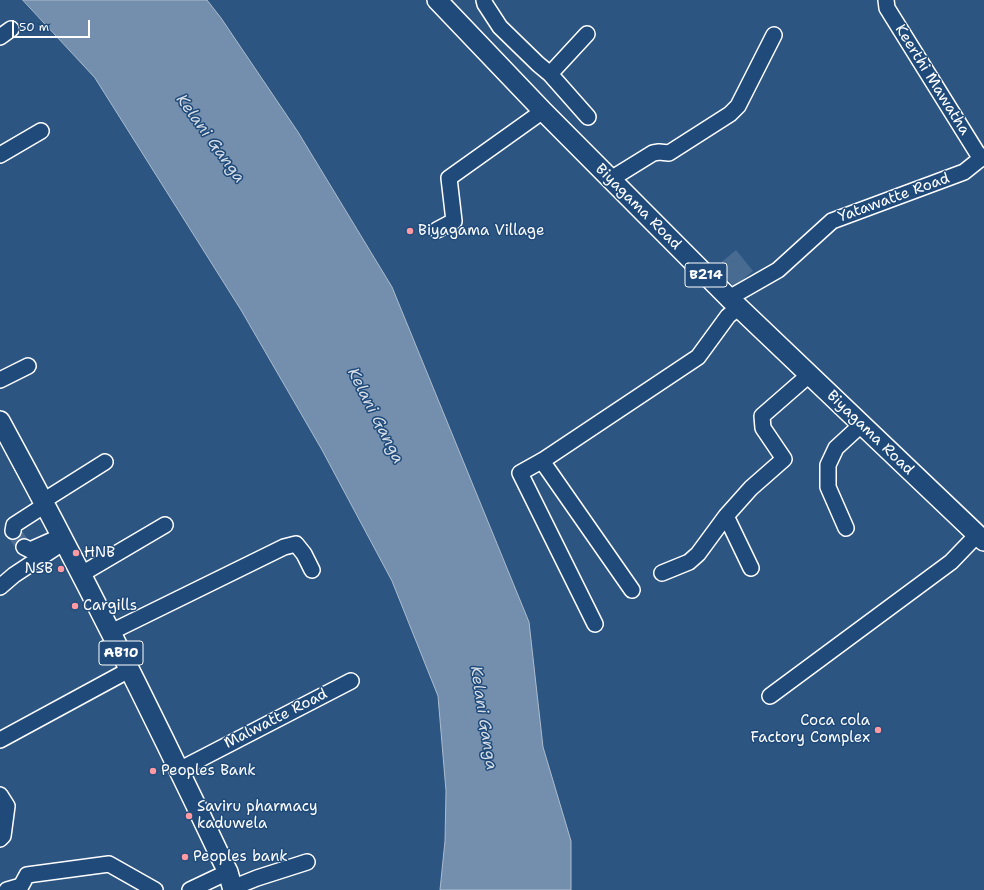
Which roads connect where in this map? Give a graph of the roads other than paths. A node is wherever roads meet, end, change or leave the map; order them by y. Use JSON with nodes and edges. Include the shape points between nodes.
{"nodes":[{"id":1,"x":437,"y":0,"type":"edge"},
{"id":2,"x":484,"y":0,"type":"edge"},
{"id":3,"x":886,"y":0,"type":"edge"},
{"id":4,"x":587,"y":34,"type":"dead end"},
{"id":5,"x":774,"y":35,"type":"dead end"},
{"id":6,"x":550,"y":74,"type":"junction"},
{"id":7,"x":543,"y":111,"type":"junction"},
{"id":8,"x":588,"y":117,"type":"dead end"},
{"id":9,"x":41,"y":131,"type":"dead end"},
{"id":10,"x":0,"y":155,"type":"edge"},
{"id":11,"x":982,"y":158,"type":"edge"},
{"id":12,"x":611,"y":179,"type":"junction"},
{"id":13,"x":437,"y":230,"type":"dead end"},
{"id":14,"x":734,"y":303,"type":"junction"},
{"id":15,"x":28,"y":366,"type":"dead end"},
{"id":16,"x":809,"y":375,"type":"junction"},
{"id":17,"x":0,"y":380,"type":"edge"},
{"id":18,"x":0,"y":421,"type":"edge"},
{"id":19,"x":861,"y":425,"type":"junction"},
{"id":20,"x":545,"y":459,"type":"junction"},
{"id":21,"x":105,"y":462,"type":"dead end"},
{"id":22,"x":44,"y":503,"type":"junction"},
{"id":23,"x":726,"y":516,"type":"junction"},
{"id":24,"x":164,"y":525,"type":"dead end"},
{"id":25,"x":846,"y":528,"type":"dead end"},
{"id":26,"x":13,"y":531,"type":"dead end"},
{"id":27,"x":63,"y":539,"type":"junction"},
{"id":28,"x":982,"y":539,"type":"edge"},
{"id":29,"x":24,"y":548,"type":"dead end"},
{"id":30,"x":751,"y":568,"type":"dead end"},
{"id":31,"x":312,"y":570,"type":"dead end"},
{"id":32,"x":662,"y":573,"type":"dead end"},
{"id":33,"x":80,"y":575,"type":"junction"},
{"id":34,"x":0,"y":587,"type":"edge"},
{"id":35,"x":632,"y":590,"type":"dead end"},
{"id":36,"x":595,"y":624,"type":"dead end"},
{"id":37,"x":111,"y":632,"type":"junction"},
{"id":38,"x":130,"y":670,"type":"junction"},
{"id":39,"x":351,"y":680,"type":"dead end"},
{"id":40,"x":770,"y":696,"type":"dead end"},
{"id":41,"x":0,"y":740,"type":"edge"},
{"id":42,"x":179,"y":770,"type":"junction"},
{"id":43,"x":0,"y":795,"type":"edge"},
{"id":44,"x":0,"y":839,"type":"edge"},
{"id":45,"x":307,"y":862,"type":"dead end"},
{"id":46,"x":231,"y":883,"type":"edge"},
{"id":47,"x":7,"y":890,"type":"edge"},
{"id":48,"x":155,"y":890,"type":"edge"},
{"id":49,"x":190,"y":890,"type":"edge"}],
"edges":[{"from":1,"to":7,"type":"main road","name":"Biyagama Road","number":"B214"},
{"from":2,"to":6,"type":"street","via":[[500,27]]},
{"from":3,"to":11,"type":"street","name":"Keerthi Mawatha","via":[[887,8]]},
{"from":4,"to":6,"type":"street"},
{"from":5,"to":12,"type":"street","via":[[738,106],[730,114],[669,153],[653,153]]},
{"from":6,"to":8,"type":"street"},
{"from":7,"to":12,"type":"main road","name":"Biyagama Road","number":"B214"},
{"from":7,"to":13,"type":"street","via":[[449,178],[454,221]]},
{"from":9,"to":10,"type":"street"},
{"from":11,"to":14,"type":"street","name":"Yatawatte Road","via":[[964,172],[832,221],[778,270]]},
{"from":12,"to":14,"type":"main road","name":"Biyagama Road","number":"B214"},
{"from":14,"to":16,"type":"main road","name":"Biyagama Road","number":"B214"},
{"from":14,"to":20,"type":"street","name":"Yatawatte Road","via":[[728,316],[698,357]]},
{"from":15,"to":17,"type":"street"},
{"from":16,"to":19,"type":"main road","name":"Biyagama Road","number":"B214"},
{"from":16,"to":23,"type":"street","via":[[762,416],[763,428],[784,459],[751,488]]},
{"from":18,"to":22,"type":"main road","number":"AB10"},
{"from":19,"to":25,"type":"street","via":[[836,448],[828,465],[828,487]]},
{"from":19,"to":28,"type":"main road","name":"Biyagama Road","number":"B214"},
{"from":20,"to":35,"type":"street","via":[[542,461]]},
{"from":20,"to":36,"type":"street","name":"Yatawatte Road","via":[[520,473]]},
{"from":21,"to":22,"type":"street"},
{"from":22,"to":26,"type":"street","via":[[14,524]]},
{"from":22,"to":27,"type":"main road","number":"AB10"},
{"from":23,"to":30,"type":"street"},
{"from":23,"to":32,"type":"street","via":[[698,554],[689,562]]},
{"from":24,"to":33,"type":"street"},
{"from":27,"to":29,"type":"street","via":[[30,550]]},
{"from":27,"to":33,"type":"main road","number":"AB10"},
{"from":27,"to":34,"type":"street"},
{"from":28,"to":40,"type":"street"},
{"from":31,"to":37,"type":"street","via":[[296,544],[284,547]]},
{"from":33,"to":37,"type":"main road","number":"AB10"},
{"from":37,"to":38,"type":"main road","number":"AB10"},
{"from":38,"to":41,"type":"street"},
{"from":38,"to":42,"type":"main road","number":"AB10"},
{"from":39,"to":42,"type":"street","name":"Malwatte Road"},
{"from":42,"to":46,"type":"main road","number":"AB10"},
{"from":43,"to":44,"type":"street","via":[[7,806],[3,836]]},
{"from":45,"to":46,"type":"street","via":[[257,878]]},
{"from":46,"to":49,"type":"street"},
{"from":47,"to":48,"type":"street","via":[[21,886],[27,875],[109,864]]}]}
